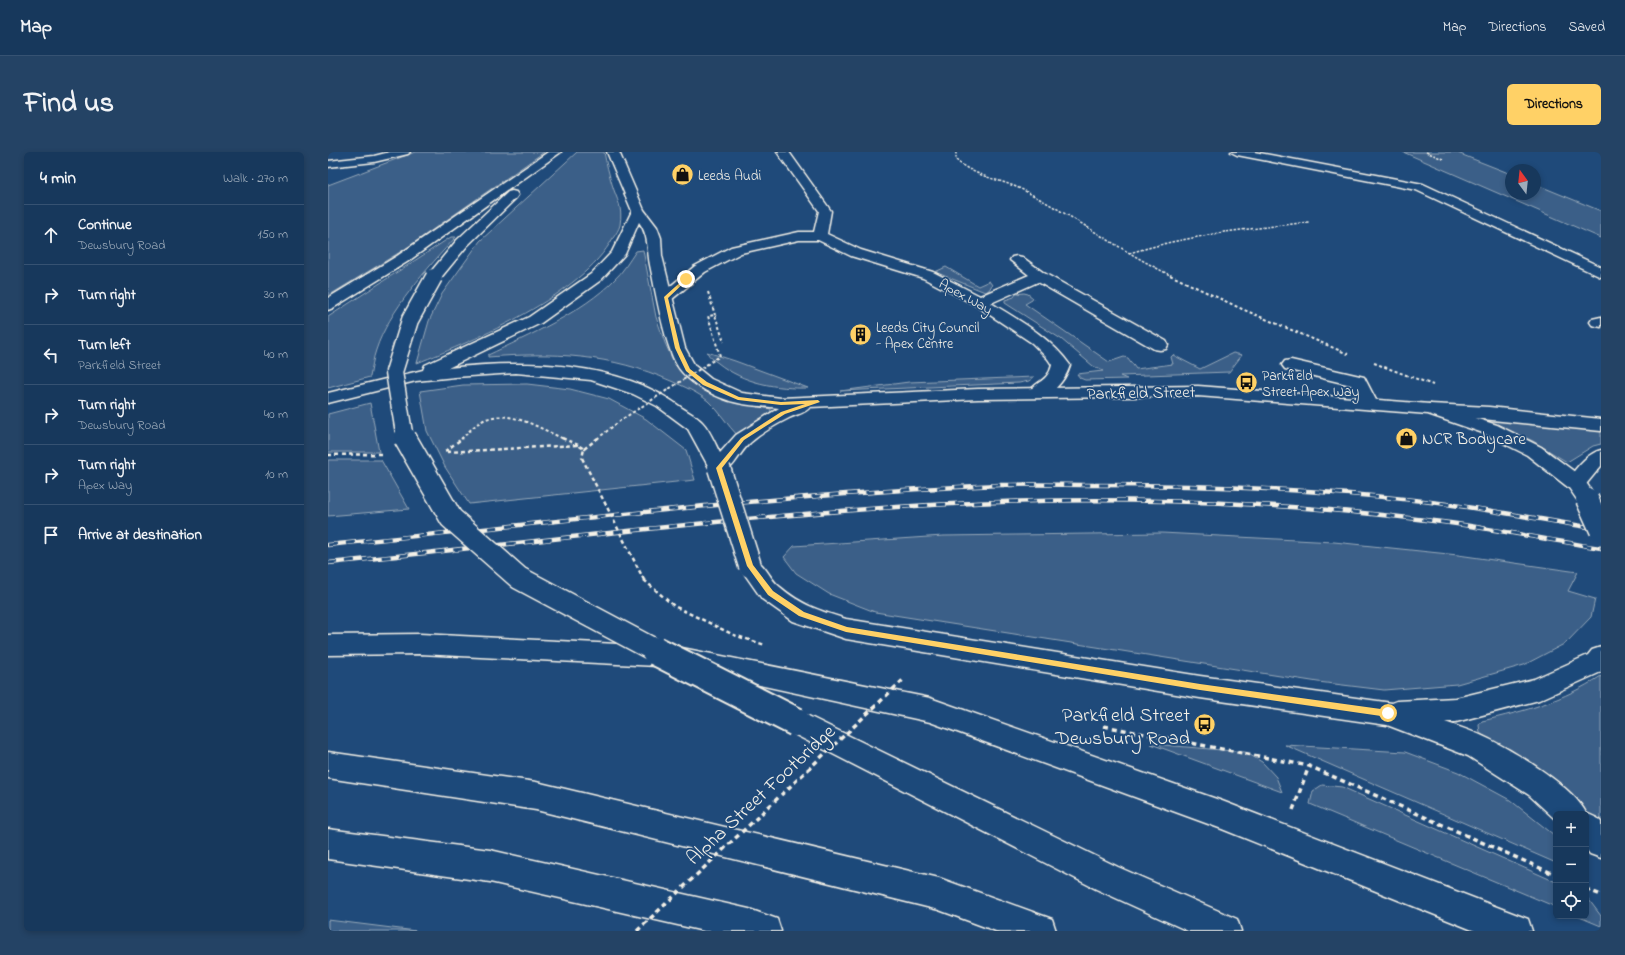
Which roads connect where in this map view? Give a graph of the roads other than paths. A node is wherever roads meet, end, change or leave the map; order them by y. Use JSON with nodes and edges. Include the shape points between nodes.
{"nodes":[{"id":1,"x":404,"y":152,"type":"edge"},
{"id":2,"x":555,"y":152,"type":"edge"},
{"id":3,"x":558,"y":152,"type":"edge"},
{"id":4,"x":613,"y":152,"type":"edge"},
{"id":5,"x":782,"y":152,"type":"edge"},
{"id":6,"x":1237,"y":152,"type":"edge"},
{"id":7,"x":329,"y":170,"type":"edge"},
{"id":8,"x":638,"y":211,"type":"junction"},
{"id":9,"x":820,"y":236,"type":"junction"},
{"id":10,"x":1017,"y":260,"type":"dead end"},
{"id":11,"x":1601,"y":273,"type":"edge"},
{"id":12,"x":1039,"y":276,"type":"junction"},
{"id":13,"x":666,"y":297,"type":"junction"},
{"id":14,"x":980,"y":302,"type":"junction"},
{"id":15,"x":328,"y":305,"type":"edge"},
{"id":16,"x":1160,"y":345,"type":"dead end"},
{"id":17,"x":1291,"y":365,"type":"dead end"},
{"id":18,"x":416,"y":376,"type":"junction"},
{"id":19,"x":1037,"y":393,"type":"junction"},
{"id":20,"x":328,"y":398,"type":"edge"},
{"id":21,"x":818,"y":402,"type":"junction"},
{"id":22,"x":1368,"y":404,"type":"junction"},
{"id":23,"x":1430,"y":408,"type":"junction"},
{"id":24,"x":1601,"y":425,"type":"edge"},
{"id":25,"x":1601,"y":456,"type":"edge"},
{"id":26,"x":719,"y":468,"type":"junction"},
{"id":27,"x":1581,"y":491,"type":"junction"},
{"id":28,"x":1601,"y":530,"type":"edge"},
{"id":29,"x":328,"y":645,"type":"edge"},
{"id":30,"x":1601,"y":657,"type":"edge"},
{"id":31,"x":1388,"y":713,"type":"junction"},
{"id":32,"x":328,"y":765,"type":"edge"},
{"id":33,"x":1568,"y":811,"type":"edge"},
{"id":34,"x":1589,"y":831,"type":"edge"},
{"id":35,"x":1601,"y":843,"type":"edge"},
{"id":36,"x":328,"y":844,"type":"edge"},
{"id":37,"x":765,"y":931,"type":"edge"},
{"id":38,"x":1040,"y":931,"type":"edge"},
{"id":39,"x":1226,"y":931,"type":"edge"},
{"id":40,"x":1516,"y":931,"type":"edge"}],
"edges":[{"from":1,"to":7,"type":"main road"},
{"from":2,"to":15,"type":"main road","via":[[402,259]]},
{"from":3,"to":39,"type":"main road","bridge":true,"via":[[462,243],[434,277],[410,320],[394,372],[405,441],[450,518],[519,578],[630,638],[1107,878]]},
{"from":4,"to":8,"type":"main road"},
{"from":5,"to":9,"type":"main road","via":[[825,211]]},
{"from":6,"to":11,"type":"main road","via":[[1419,187]]},
{"from":8,"to":13,"type":"main road","via":[[650,227],[654,238],[655,256]]},
{"from":8,"to":18,"type":"main road","via":[[618,254],[596,277],[535,320]]},
{"from":9,"to":13,"type":"main road","name":"Apex Way","via":[[799,236],[736,250],[700,268]]},
{"from":9,"to":14,"type":"main road","name":"Apex Way","via":[[856,253],[928,275]]},
{"from":10,"to":12,"type":"main road"},
{"from":12,"to":14,"type":"main road"},
{"from":12,"to":16,"type":"main road"},
{"from":13,"to":21,"type":"main road","name":"Parkfield Street","via":[[677,348],[688,370],[705,383],[738,398],[781,403]]},
{"from":14,"to":19,"type":"main road","name":"Apex Way","via":[[1038,340],[1061,365],[1059,374],[1052,384]]},
{"from":17,"to":22,"type":"main road","via":[[1358,381]]},
{"from":18,"to":20,"type":"main road"},
{"from":18,"to":26,"type":"main road","via":[[516,368],[593,375],[639,390],[663,402],[695,426]]},
{"from":19,"to":21,"type":"main road","name":"Parkfield Street"},
{"from":19,"to":22,"type":"main road","name":"Parkfield Street","via":[[1198,391]]},
{"from":21,"to":26,"type":"main road","via":[[783,413],[742,439]]},
{"from":22,"to":23,"type":"main road","name":"Parkfield Street"},
{"from":23,"to":24,"type":"main road","name":"Parkfield Street"},
{"from":23,"to":27,"type":"main road","via":[[1490,429],[1534,451]]},
{"from":25,"to":27,"type":"main road","via":[[1596,459]]},
{"from":26,"to":31,"type":"main road","bridge":true,"via":[[750,566],[770,593],[801,614],[846,630],[1200,687]]},
{"from":27,"to":28,"type":"main road","bridge":true},
{"from":29,"to":40,"type":"main road","via":[[420,644],[677,657],[930,710],[1222,815]]},
{"from":30,"to":31,"type":"main road","via":[[1597,662],[1539,689],[1524,693],[1456,710]]},
{"from":31,"to":33,"type":"main road","via":[[1478,747],[1538,785]]},
{"from":32,"to":38,"type":"main road","via":[[536,796],[939,894]]},
{"from":34,"to":35,"type":"main road"},
{"from":36,"to":37,"type":"main road","via":[[490,866]]}]}
